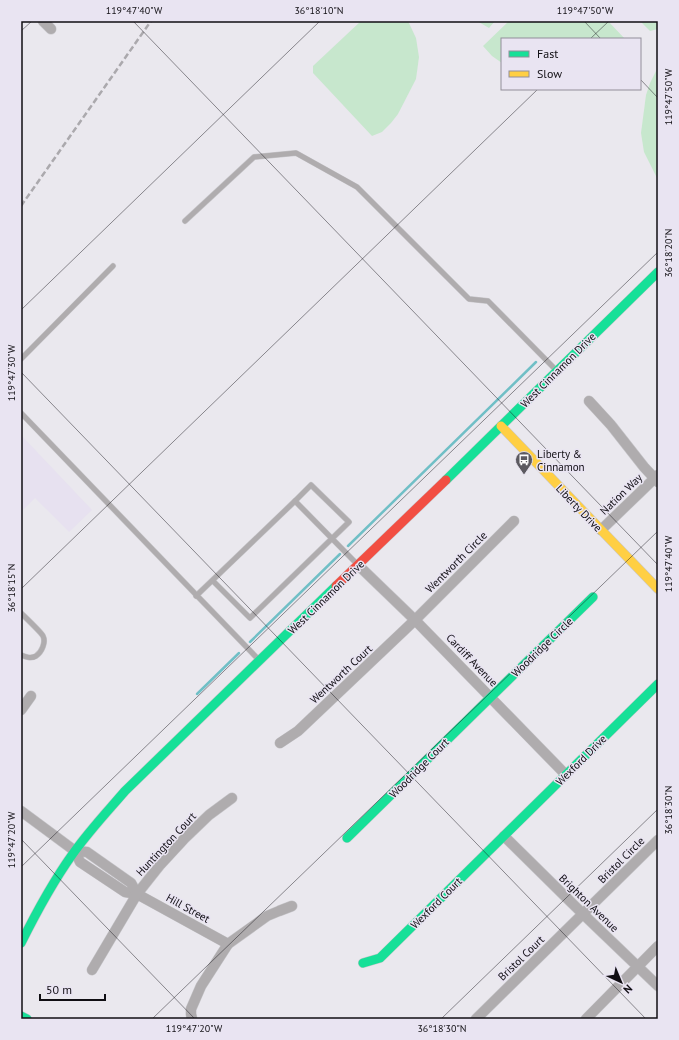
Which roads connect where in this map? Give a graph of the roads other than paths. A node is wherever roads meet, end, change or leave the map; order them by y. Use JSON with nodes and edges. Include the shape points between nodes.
{"nodes":[{"id":1,"x":43,"y":21,"type":"edge"},
{"id":2,"x":51,"y":29,"type":"dead end"},
{"id":3,"x":185,"y":221,"type":"dead end"},
{"id":4,"x":113,"y":266,"type":"dead end"},
{"id":5,"x":658,"y":272,"type":"edge"},
{"id":6,"x":21,"y":359,"type":"edge"},
{"id":7,"x":557,"y":371,"type":"junction"},
{"id":8,"x":589,"y":401,"type":"dead end"},
{"id":9,"x":21,"y":413,"type":"edge"},
{"id":10,"x":501,"y":426,"type":"junction"},
{"id":11,"x":657,"y":478,"type":"edge"},
{"id":12,"x":295,"y":501,"type":"junction"},
{"id":13,"x":514,"y":521,"type":"dead end"},
{"id":14,"x":601,"y":530,"type":"junction"},
{"id":15,"x":332,"y":538,"type":"junction"},
{"id":16,"x":358,"y":565,"type":"junction"},
{"id":17,"x":212,"y":581,"type":"junction"},
{"id":18,"x":658,"y":589,"type":"edge"},
{"id":19,"x":196,"y":596,"type":"junction"},
{"id":20,"x":593,"y":597,"type":"dead end"},
{"id":21,"x":21,"y":613,"type":"edge"},
{"id":22,"x":415,"y":620,"type":"junction"},
{"id":23,"x":21,"y":655,"type":"edge"},
{"id":24,"x":260,"y":661,"type":"junction"},
{"id":25,"x":658,"y":684,"type":"edge"},
{"id":26,"x":31,"y":696,"type":"dead end"},
{"id":27,"x":491,"y":697,"type":"junction"},
{"id":28,"x":21,"y":710,"type":"edge"},
{"id":29,"x":280,"y":743,"type":"dead end"},
{"id":30,"x":566,"y":775,"type":"junction"},
{"id":31,"x":232,"y":798,"type":"dead end"},
{"id":32,"x":21,"y":812,"type":"edge"},
{"id":33,"x":504,"y":836,"type":"junction"},
{"id":34,"x":348,"y":838,"type":"dead end"},
{"id":35,"x":658,"y":840,"type":"edge"},
{"id":36,"x":75,"y":851,"type":"junction"},
{"id":37,"x":137,"y":894,"type":"junction"},
{"id":38,"x":292,"y":906,"type":"dead end"},
{"id":39,"x":583,"y":914,"type":"junction"},
{"id":40,"x":21,"y":943,"type":"edge"},
{"id":41,"x":228,"y":944,"type":"junction"},
{"id":42,"x":658,"y":946,"type":"edge"},
{"id":43,"x":363,"y":963,"type":"dead end"},
{"id":44,"x":638,"y":966,"type":"junction"},
{"id":45,"x":92,"y":970,"type":"dead end"},
{"id":46,"x":658,"y":986,"type":"edge"},
{"id":47,"x":21,"y":1016,"type":"edge"},
{"id":48,"x":27,"y":1019,"type":"edge"},
{"id":49,"x":192,"y":1019,"type":"edge"},
{"id":50,"x":476,"y":1019,"type":"edge"},
{"id":51,"x":586,"y":1019,"type":"edge"}],
"edges":[{"from":1,"to":2,"type":"street"},
{"from":3,"to":7,"type":"lane","via":[[254,157],[296,152],[357,187],[469,299],[488,301]]},
{"from":4,"to":6,"type":"lane"},
{"from":5,"to":7,"type":"street","name":"West Cinnamon Drive"},
{"from":7,"to":10,"type":"street","name":"West Cinnamon Drive"},
{"from":8,"to":11,"type":"street"},
{"from":9,"to":19,"type":"lane"},
{"from":10,"to":14,"type":"street","name":"Liberty Drive"},
{"from":10,"to":16,"type":"street","name":"West Cinnamon Drive"},
{"from":11,"to":14,"type":"street","name":"Nation Way"},
{"from":12,"to":15,"type":"lane"},
{"from":12,"to":15,"type":"lane","via":[[312,485],[349,522]]},
{"from":12,"to":17,"type":"lane"},
{"from":13,"to":22,"type":"street","name":"Wentworth Circle"},
{"from":14,"to":18,"type":"street","name":"Liberty Drive"},
{"from":15,"to":16,"type":"lane"},
{"from":15,"to":17,"type":"lane","via":[[250,618]]},
{"from":16,"to":22,"type":"street","name":"Cardiff Avenue"},
{"from":16,"to":24,"type":"street","name":"West Cinnamon Drive"},
{"from":17,"to":19,"type":"lane"},
{"from":19,"to":24,"type":"lane"},
{"from":20,"to":27,"type":"street","name":"Woodridge Circle"},
{"from":21,"to":23,"type":"lane","via":[[43,636],[44,643],[36,656]]},
{"from":22,"to":27,"type":"street","name":"Cardiff Avenue"},
{"from":22,"to":29,"type":"street","name":"Wentworth Court","via":[[298,731]]},
{"from":24,"to":36,"type":"street","name":"West Cinnamon Drive","via":[[125,791]]},
{"from":25,"to":30,"type":"street","name":"Wexford Drive"},
{"from":26,"to":28,"type":"street"},
{"from":27,"to":30,"type":"street","name":"Cardiff Avenue"},
{"from":27,"to":34,"type":"street","name":"Woodridge Court"},
{"from":30,"to":33,"type":"street","name":"Wexford Drive"},
{"from":31,"to":37,"type":"street","name":"Huntington Court","via":[[209,815],[184,839]]},
{"from":32,"to":36,"type":"street","name":"Hill Street"},
{"from":33,"to":39,"type":"street","name":"Brighton Avenue"},
{"from":33,"to":43,"type":"street","name":"Wexford Court","via":[[380,958]]},
{"from":35,"to":39,"type":"street","name":"Bristol Circle"},
{"from":36,"to":37,"type":"street","name":"Hill Street","via":[[80,862],[125,892]]},
{"from":36,"to":40,"type":"street","name":"West Cinnamon Drive","via":[[58,875]]},
{"from":37,"to":41,"type":"street","name":"Hill Street"},
{"from":37,"to":45,"type":"street","name":"Huntington Court"},
{"from":38,"to":41,"type":"street","via":[[267,916]]},
{"from":39,"to":44,"type":"street","name":"Brighton Avenue"},
{"from":39,"to":50,"type":"street","name":"Bristol Court"},
{"from":41,"to":49,"type":"street","via":[[202,986],[191,1009]]},
{"from":42,"to":44,"type":"street"},
{"from":44,"to":46,"type":"street","name":"Brighton Avenue"},
{"from":44,"to":51,"type":"street"},
{"from":47,"to":48,"type":"street"}]}
